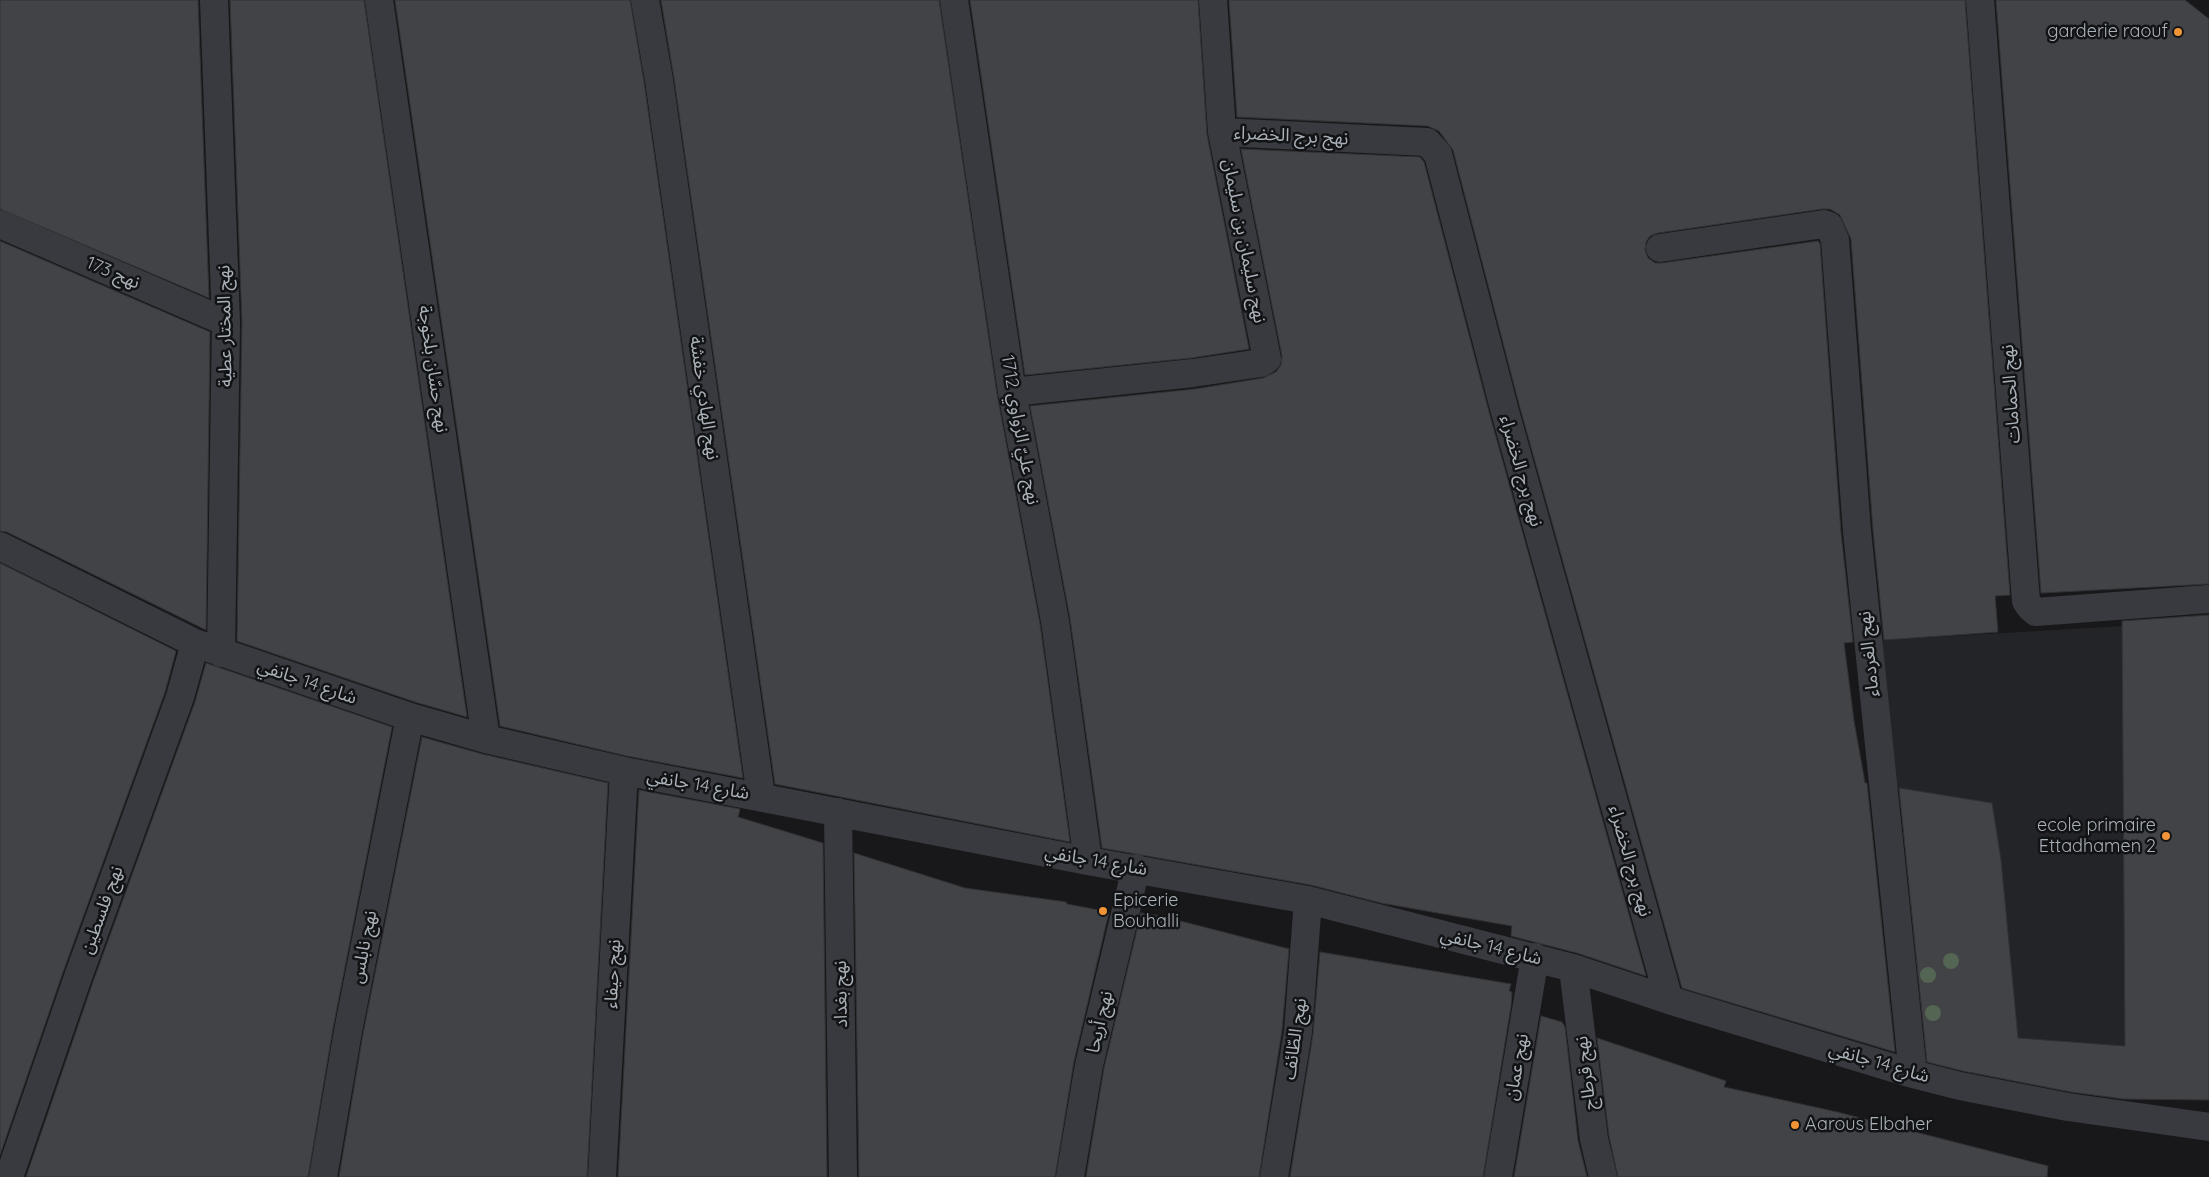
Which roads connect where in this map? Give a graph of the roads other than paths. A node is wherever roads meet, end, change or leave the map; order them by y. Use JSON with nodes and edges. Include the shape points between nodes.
{"nodes":[{"id":1,"x":214,"y":0,"type":"edge"},
{"id":2,"x":379,"y":0,"type":"edge"},
{"id":3,"x":645,"y":0,"type":"edge"},
{"id":4,"x":954,"y":0,"type":"edge"},
{"id":5,"x":1213,"y":0,"type":"edge"},
{"id":6,"x":1980,"y":0,"type":"edge"},
{"id":7,"x":1222,"y":132,"type":"junction"},
{"id":8,"x":0,"y":224,"type":"edge"},
{"id":9,"x":1660,"y":248,"type":"dead end"},
{"id":10,"x":226,"y":322,"type":"junction"},
{"id":11,"x":1012,"y":392,"type":"junction"},
{"id":12,"x":0,"y":546,"type":"edge"},
{"id":13,"x":2209,"y":599,"type":"edge"},
{"id":14,"x":195,"y":643,"type":"junction"},
{"id":15,"x":221,"y":653,"type":"junction"},
{"id":16,"x":410,"y":717,"type":"junction"},
{"id":17,"x":486,"y":739,"type":"junction"},
{"id":18,"x":624,"y":771,"type":"junction"},
{"id":19,"x":760,"y":796,"type":"junction"},
{"id":20,"x":838,"y":812,"type":"junction"},
{"id":21,"x":1088,"y":860,"type":"junction"},
{"id":22,"x":1136,"y":868,"type":"junction"},
{"id":23,"x":1308,"y":900,"type":"junction"},
{"id":24,"x":1535,"y":958,"type":"junction"},
{"id":25,"x":1573,"y":968,"type":"junction"},
{"id":26,"x":1669,"y":1000,"type":"junction"},
{"id":27,"x":1912,"y":1074,"type":"junction"},
{"id":28,"x":2209,"y":1127,"type":"edge"},
{"id":29,"x":9,"y":1177,"type":"edge"},
{"id":30,"x":323,"y":1177,"type":"edge"},
{"id":31,"x":602,"y":1177,"type":"edge"},
{"id":32,"x":843,"y":1177,"type":"edge"},
{"id":33,"x":1070,"y":1177,"type":"edge"},
{"id":34,"x":1274,"y":1177,"type":"edge"},
{"id":35,"x":1498,"y":1177,"type":"edge"},
{"id":36,"x":1603,"y":1177,"type":"edge"}],
"edges":[{"from":1,"to":10,"type":"street","name":"نهج المختار عطية"},
{"from":2,"to":17,"type":"street","name":"نهج حسّان بلخوجة"},
{"from":3,"to":19,"type":"street","name":"نهج الهادي خفشة","via":[[660,80]]},
{"from":4,"to":11,"type":"street","name":"نهج عليّ الزواوي 1712"},
{"from":5,"to":7,"type":"street","name":"نهج سليمان بن سليمان"},
{"from":6,"to":13,"type":"street","name":"نهج الحمامات","via":[[2026,601],[2036,612]]},
{"from":7,"to":11,"type":"street","name":"نهج سليمان بن سليمان","via":[[1267,359],[1265,362]]},
{"from":7,"to":26,"type":"street","name":"نهج برج الخضراء","via":[[1427,142],[1438,154],[1504,408]]},
{"from":8,"to":10,"type":"street","name":"نهج 173"},
{"from":9,"to":27,"type":"street","name":"نهج الغردماء","via":[[1824,224],[1833,232],[1857,531]]},
{"from":10,"to":15,"type":"street","name":"نهج المختار عطية"},
{"from":11,"to":21,"type":"street","name":"نهج عليّ الزواوي 1712","via":[[1055,621]]},
{"from":12,"to":14,"type":"street","name":"شارع 14 جانفي"},
{"from":14,"to":15,"type":"street","name":"شارع 14 جانفي"},
{"from":14,"to":29,"type":"street","name":"نهج فلسطين","via":[[180,697]]},
{"from":15,"to":16,"type":"street","name":"شارع 14 جانفي"},
{"from":16,"to":17,"type":"street","name":"شارع 14 جانفي"},
{"from":16,"to":30,"type":"street","name":"نهج نابلس","via":[[348,1030]]},
{"from":17,"to":18,"type":"street","name":"شارع 14 جانفي"},
{"from":18,"to":19,"type":"street","name":"شارع 14 جانفي"},
{"from":18,"to":31,"type":"street","name":"نهج حيفاء"},
{"from":19,"to":20,"type":"street","name":"شارع 14 جانفي"},
{"from":20,"to":21,"type":"street","name":"شارع 14 جانفي"},
{"from":20,"to":32,"type":"street","name":"نهج بغداد"},
{"from":21,"to":22,"type":"street","name":"شارع 14 جانفي"},
{"from":22,"to":23,"type":"street","name":"شارع 14 جانفي"},
{"from":22,"to":33,"type":"street","name":"نهج أريحا","via":[[1090,1065]]},
{"from":23,"to":24,"type":"street","name":"شارع 14 جانفي"},
{"from":23,"to":34,"type":"street","name":"نهج الطّائف","via":[[1298,1032]]},
{"from":24,"to":25,"type":"street","name":"شارع 14 جانفي"},
{"from":24,"to":35,"type":"street","name":"نهج عمان"},
{"from":25,"to":26,"type":"street","name":"شارع 14 جانفي"},
{"from":25,"to":36,"type":"street","name":"نهج قرطاج","via":[[1594,1139]]},
{"from":26,"to":27,"type":"street","name":"شارع 14 جانفي"},
{"from":27,"to":28,"type":"street","name":"شارع 14 جانفي","via":[[2068,1107]]}]}
